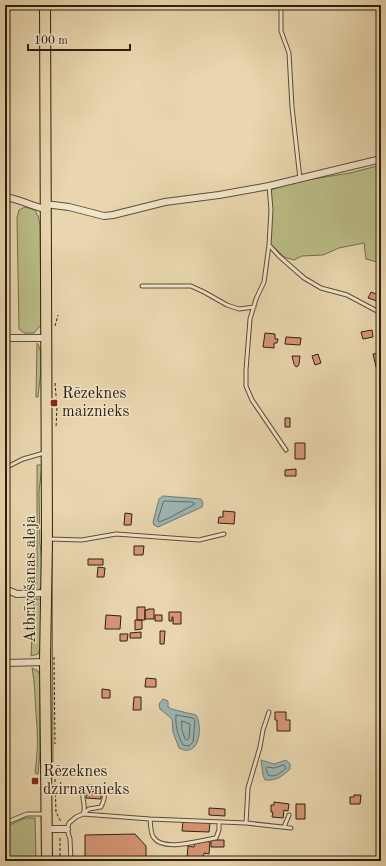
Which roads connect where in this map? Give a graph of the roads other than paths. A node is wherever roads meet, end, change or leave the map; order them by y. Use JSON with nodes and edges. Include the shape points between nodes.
{"nodes":[{"id":1,"x":45,"y":5,"type":"edge"},
{"id":2,"x":283,"y":5,"type":"edge"},
{"id":3,"x":381,"y":159,"type":"edge"},
{"id":4,"x":300,"y":179,"type":"junction"},
{"id":5,"x":269,"y":186,"type":"junction"},
{"id":6,"x":5,"y":197,"type":"edge"},
{"id":7,"x":45,"y":207,"type":"junction"},
{"id":8,"x":270,"y":245,"type":"junction"},
{"id":9,"x":142,"y":286,"type":"dead end"},
{"id":10,"x":254,"y":307,"type":"junction"},
{"id":11,"x":377,"y":311,"type":"dead end"},
{"id":12,"x":5,"y":338,"type":"edge"},
{"id":13,"x":45,"y":338,"type":"junction"},
{"id":14,"x":286,"y":450,"type":"dead end"},
{"id":15,"x":46,"y":453,"type":"junction"},
{"id":16,"x":5,"y":468,"type":"edge"},
{"id":17,"x":224,"y":534,"type":"dead end"},
{"id":18,"x":47,"y":539,"type":"junction"},
{"id":19,"x":5,"y":589,"type":"edge"},
{"id":20,"x":46,"y":593,"type":"junction"},
{"id":21,"x":46,"y":662,"type":"junction"},
{"id":22,"x":5,"y":663,"type":"edge"},
{"id":23,"x":269,"y":712,"type":"dead end"},
{"id":24,"x":47,"y":814,"type":"junction"},
{"id":25,"x":83,"y":814,"type":"junction"},
{"id":26,"x":289,"y":815,"type":"dead end"},
{"id":27,"x":150,"y":819,"type":"junction"},
{"id":28,"x":219,"y":822,"type":"junction"},
{"id":29,"x":246,"y":823,"type":"junction"},
{"id":30,"x":5,"y":824,"type":"edge"},
{"id":31,"x":284,"y":827,"type":"junction"},
{"id":32,"x":291,"y":828,"type":"dead end"},
{"id":33,"x":47,"y":829,"type":"junction"},
{"id":34,"x":67,"y":829,"type":"junction"},
{"id":35,"x":47,"y":861,"type":"edge"},
{"id":36,"x":71,"y":861,"type":"edge"}],
"edges":[{"from":1,"to":7,"type":"main road","name":"Atbrīvošanas aleja"},
{"from":2,"to":4,"type":"lane","via":[[281,31],[289,53]]},
{"from":3,"to":4,"type":"street"},
{"from":4,"to":5,"type":"street"},
{"from":5,"to":7,"type":"street","via":[[164,202],[109,216],[69,207]]},
{"from":5,"to":8,"type":"lane"},
{"from":6,"to":7,"type":"street","via":[[36,207]]},
{"from":7,"to":13,"type":"main road","name":"Atbrīvošanas aleja"},
{"from":8,"to":10,"type":"lane","via":[[264,282]]},
{"from":8,"to":11,"type":"lane","via":[[304,278],[321,288],[347,295]]},
{"from":9,"to":10,"type":"lane","via":[[191,286],[226,305],[240,309]]},
{"from":10,"to":14,"type":"lane","via":[[250,319],[246,386],[252,400]]},
{"from":12,"to":13,"type":"street"},
{"from":13,"to":15,"type":"main road","name":"Atbrīvošanas aleja"},
{"from":15,"to":16,"type":"lane","via":[[23,459]]},
{"from":15,"to":18,"type":"main road","name":"Atbrīvošanas aleja"},
{"from":17,"to":18,"type":"lane","via":[[199,540],[116,534],[82,540]]},
{"from":18,"to":20,"type":"main road","name":"Atbrīvošanas aleja"},
{"from":19,"to":20,"type":"street","via":[[17,594]]},
{"from":20,"to":21,"type":"main road","name":"Atbrīvošanas aleja"},
{"from":21,"to":22,"type":"street"},
{"from":21,"to":24,"type":"main road","name":"Atbrīvošanas aleja"},
{"from":23,"to":29,"type":"lane","via":[[248,788]]},
{"from":24,"to":30,"type":"lane","via":[[27,814]]},
{"from":24,"to":33,"type":"main road","name":"Atbrīvošanas aleja"},
{"from":25,"to":25,"type":"lane","via":[[89,809],[101,807],[105,794],[103,790],[89,787],[83,789]]},
{"from":25,"to":27,"type":"lane"},
{"from":25,"to":34,"type":"lane","via":[[69,823]]},
{"from":26,"to":31,"type":"lane"},
{"from":27,"to":28,"type":"lane"},
{"from":27,"to":28,"type":"lane","via":[[154,838],[162,844],[172,845],[216,838]]},
{"from":28,"to":29,"type":"lane"},
{"from":29,"to":31,"type":"lane"},
{"from":31,"to":32,"type":"lane"},
{"from":33,"to":34,"type":"street"},
{"from":33,"to":35,"type":"main road","name":"Atbrīvošanas aleja"},
{"from":34,"to":36,"type":"lane"}]}
